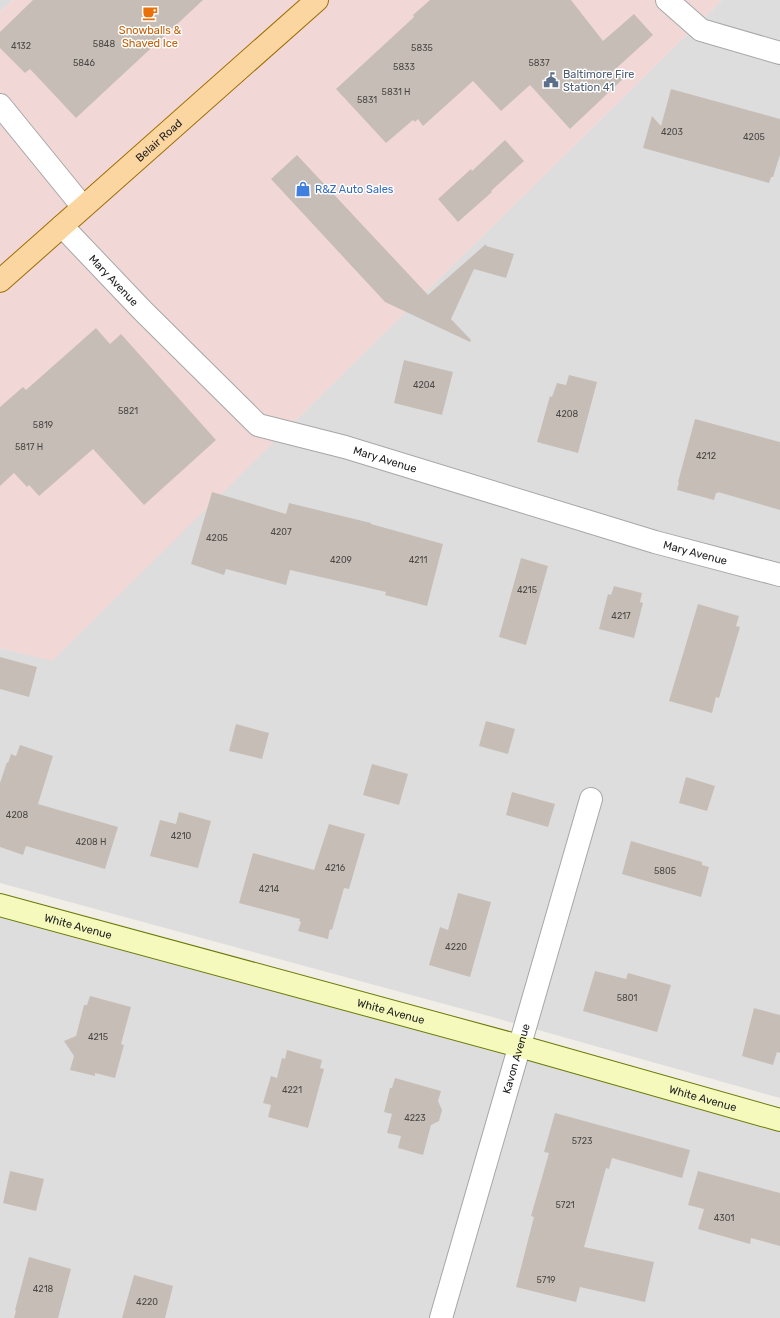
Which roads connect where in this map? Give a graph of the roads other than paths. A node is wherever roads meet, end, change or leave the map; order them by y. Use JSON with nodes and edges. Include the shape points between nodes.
{"nodes":[{"id":1,"x":317,"y":0,"type":"edge"},
{"id":2,"x":667,"y":0,"type":"edge"},
{"id":3,"x":780,"y":53,"type":"edge"},
{"id":4,"x":0,"y":105,"type":"edge"},
{"id":5,"x":84,"y":207,"type":"junction"},
{"id":6,"x":62,"y":226,"type":"junction"},
{"id":7,"x":0,"y":281,"type":"edge"},
{"id":8,"x":780,"y":575,"type":"edge"},
{"id":9,"x":591,"y":799,"type":"dead end"},
{"id":10,"x":0,"y":905,"type":"edge"},
{"id":11,"x":519,"y":1046,"type":"junction"},
{"id":12,"x":780,"y":1120,"type":"edge"},
{"id":13,"x":441,"y":1318,"type":"edge"}],
"edges":[{"from":1,"to":5,"type":"main road","name":"Belair Road"},
{"from":2,"to":3,"type":"street","via":[[701,30]]},
{"from":4,"to":5,"type":"street"},
{"from":5,"to":6,"type":"main road","name":"Belair Road"},
{"from":6,"to":7,"type":"main road","name":"Belair Road"},
{"from":6,"to":8,"type":"street","name":"Mary Avenue","via":[[258,425],[345,447],[655,542]]},
{"from":9,"to":11,"type":"street","name":"Kavon Avenue"},
{"from":10,"to":11,"type":"street","name":"White Avenue"},
{"from":11,"to":12,"type":"street","name":"White Avenue"},
{"from":11,"to":13,"type":"street","name":"Kavon Avenue"}]}
